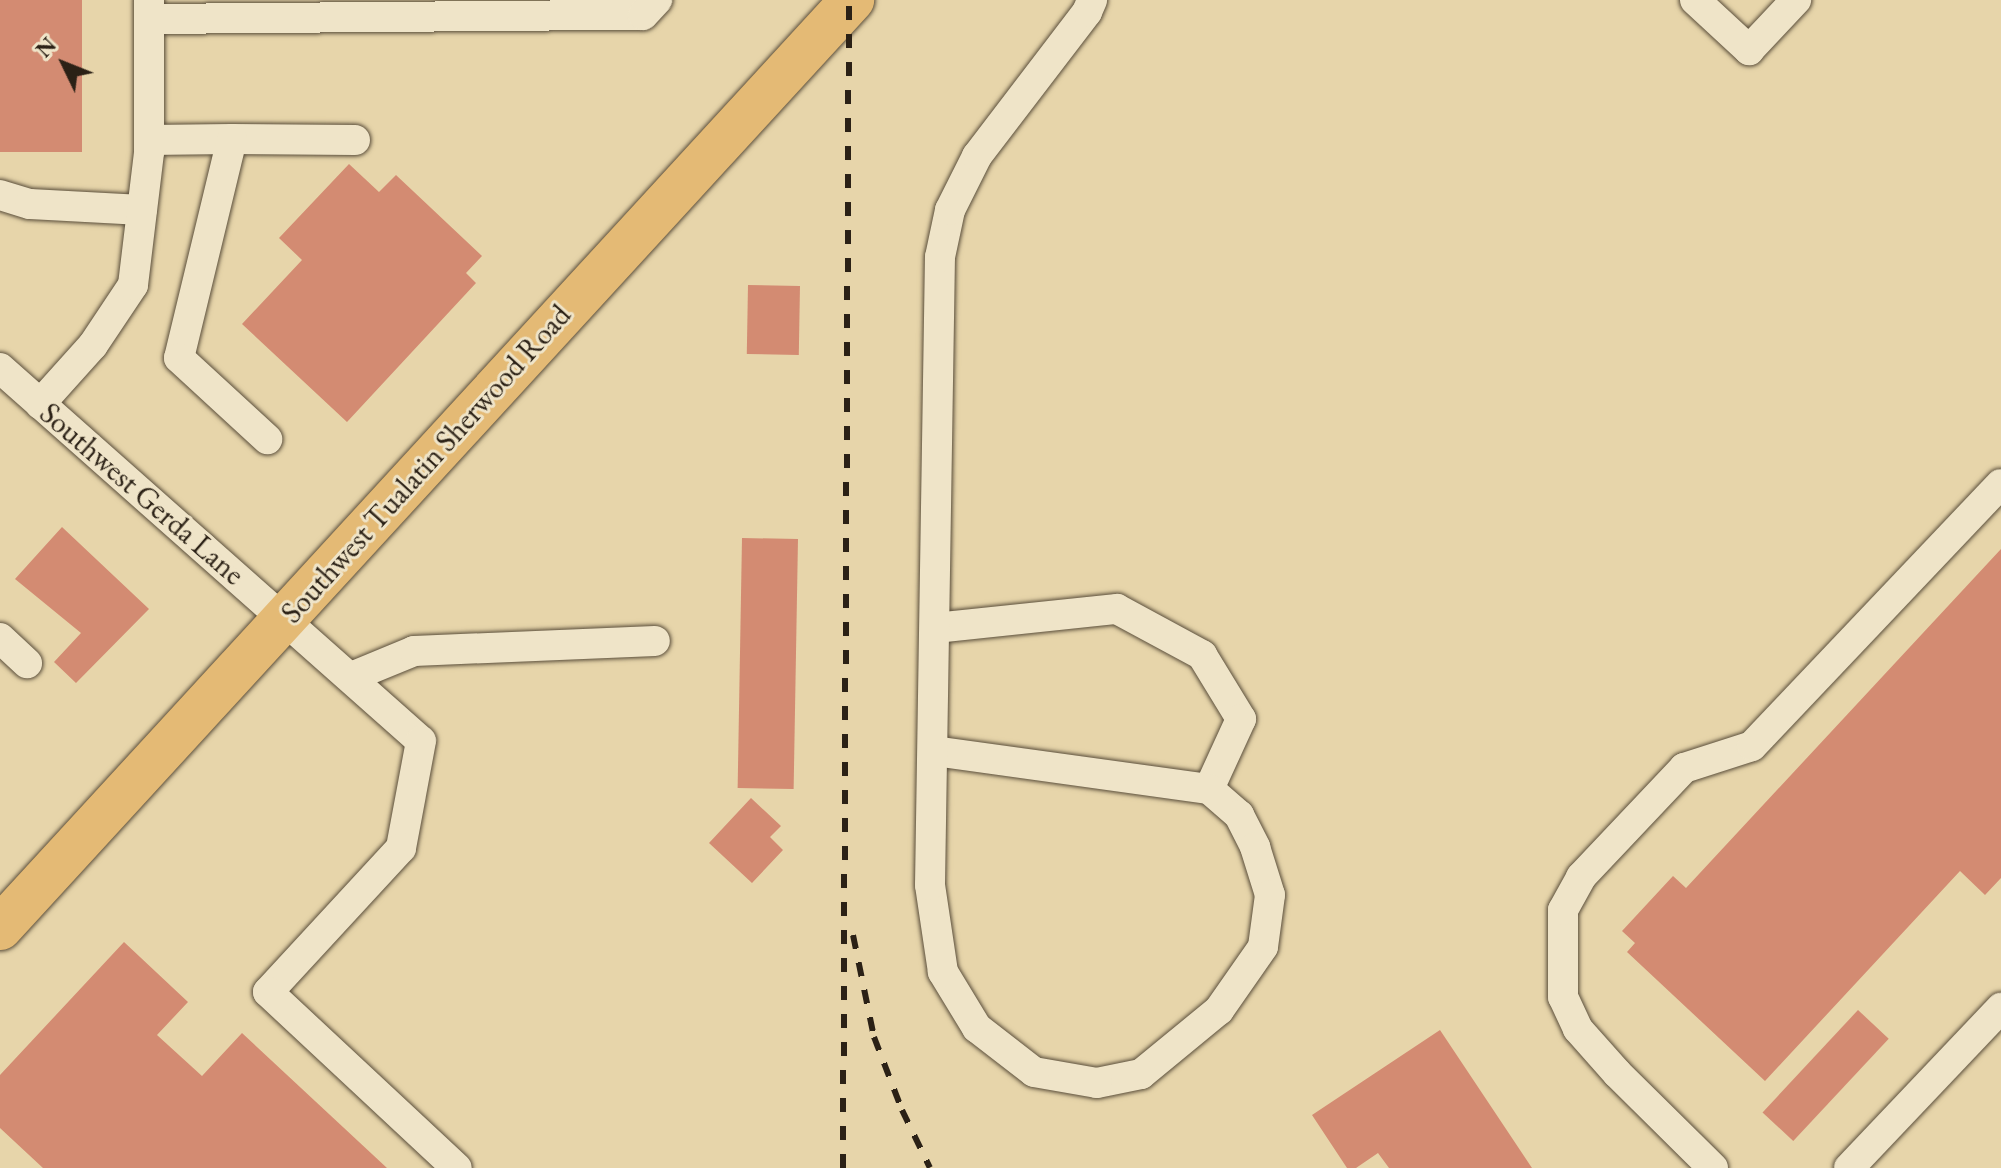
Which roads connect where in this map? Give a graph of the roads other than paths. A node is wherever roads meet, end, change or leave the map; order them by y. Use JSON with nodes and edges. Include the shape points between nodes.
{"nodes":[{"id":1,"x":657,"y":0,"type":"edge"},
{"id":2,"x":852,"y":0,"type":"edge"},
{"id":3,"x":1092,"y":0,"type":"edge"},
{"id":4,"x":1695,"y":0,"type":"edge"},
{"id":5,"x":1796,"y":0,"type":"edge"},
{"id":6,"x":149,"y":9,"type":"edge"},
{"id":7,"x":486,"y":9,"type":"edge"},
{"id":8,"x":232,"y":139,"type":"junction"},
{"id":9,"x":149,"y":140,"type":"junction"},
{"id":10,"x":355,"y":140,"type":"dead end"},
{"id":11,"x":0,"y":195,"type":"edge"},
{"id":12,"x":142,"y":210,"type":"junction"},
{"id":13,"x":0,"y":368,"type":"edge"},
{"id":14,"x":40,"y":404,"type":"junction"},
{"id":15,"x":267,"y":439,"type":"dead end"},
{"id":16,"x":2001,"y":484,"type":"edge"},
{"id":17,"x":284,"y":619,"type":"junction"},
{"id":18,"x":935,"y":628,"type":"junction"},
{"id":19,"x":0,"y":638,"type":"edge"},
{"id":20,"x":655,"y":641,"type":"dead end"},
{"id":21,"x":27,"y":663,"type":"dead end"},
{"id":22,"x":351,"y":677,"type":"junction"},
{"id":23,"x":934,"y":751,"type":"junction"},
{"id":24,"x":1209,"y":789,"type":"junction"},
{"id":25,"x":0,"y":928,"type":"edge"},
{"id":26,"x":2001,"y":1008,"type":"edge"},
{"id":27,"x":457,"y":1168,"type":"edge"},
{"id":28,"x":1713,"y":1168,"type":"edge"},
{"id":29,"x":1849,"y":1168,"type":"edge"}],
"edges":[{"from":1,"to":7,"type":"street","via":[[643,15]]},
{"from":2,"to":17,"type":"highway","name":"Southwest Tualatin Sherwood Road"},
{"from":3,"to":18,"type":"street","via":[[977,156],[950,210],[940,257]]},
{"from":4,"to":5,"type":"street","via":[[1749,50]]},
{"from":6,"to":7,"type":"street"},
{"from":6,"to":9,"type":"street"},
{"from":8,"to":9,"type":"street"},
{"from":8,"to":10,"type":"street"},
{"from":8,"to":15,"type":"street","via":[[179,358]]},
{"from":9,"to":12,"type":"street"},
{"from":11,"to":12,"type":"street","via":[[30,204]]},
{"from":12,"to":14,"type":"street","via":[[133,285],[93,345]]},
{"from":13,"to":14,"type":"street","name":"Southwest Gerda Lane"},
{"from":14,"to":17,"type":"street","name":"Southwest Gerda Lane"},
{"from":16,"to":28,"type":"street","via":[[1752,746],[1684,768],[1581,877],[1563,910],[1563,997],[1578,1029]]},
{"from":17,"to":22,"type":"street","name":"Southwest Gerda Lane"},
{"from":17,"to":25,"type":"highway","name":"Southwest Tualatin Sherwood Road"},
{"from":18,"to":23,"type":"street"},
{"from":18,"to":24,"type":"street","via":[[1117,609],[1202,655],[1241,719]]},
{"from":19,"to":21,"type":"street"},
{"from":20,"to":22,"type":"street","via":[[414,651]]},
{"from":22,"to":27,"type":"street","name":"Southwest Gerda Lane","via":[[421,741],[401,848],[268,992]]},
{"from":23,"to":24,"type":"street"},
{"from":23,"to":24,"type":"street","via":[[930,885],[943,972],[977,1028],[1034,1072],[1097,1083],[1141,1074],[1208,1020],[1263,947],[1270,895],[1255,847],[1239,815]]},
{"from":26,"to":29,"type":"street"}]}
